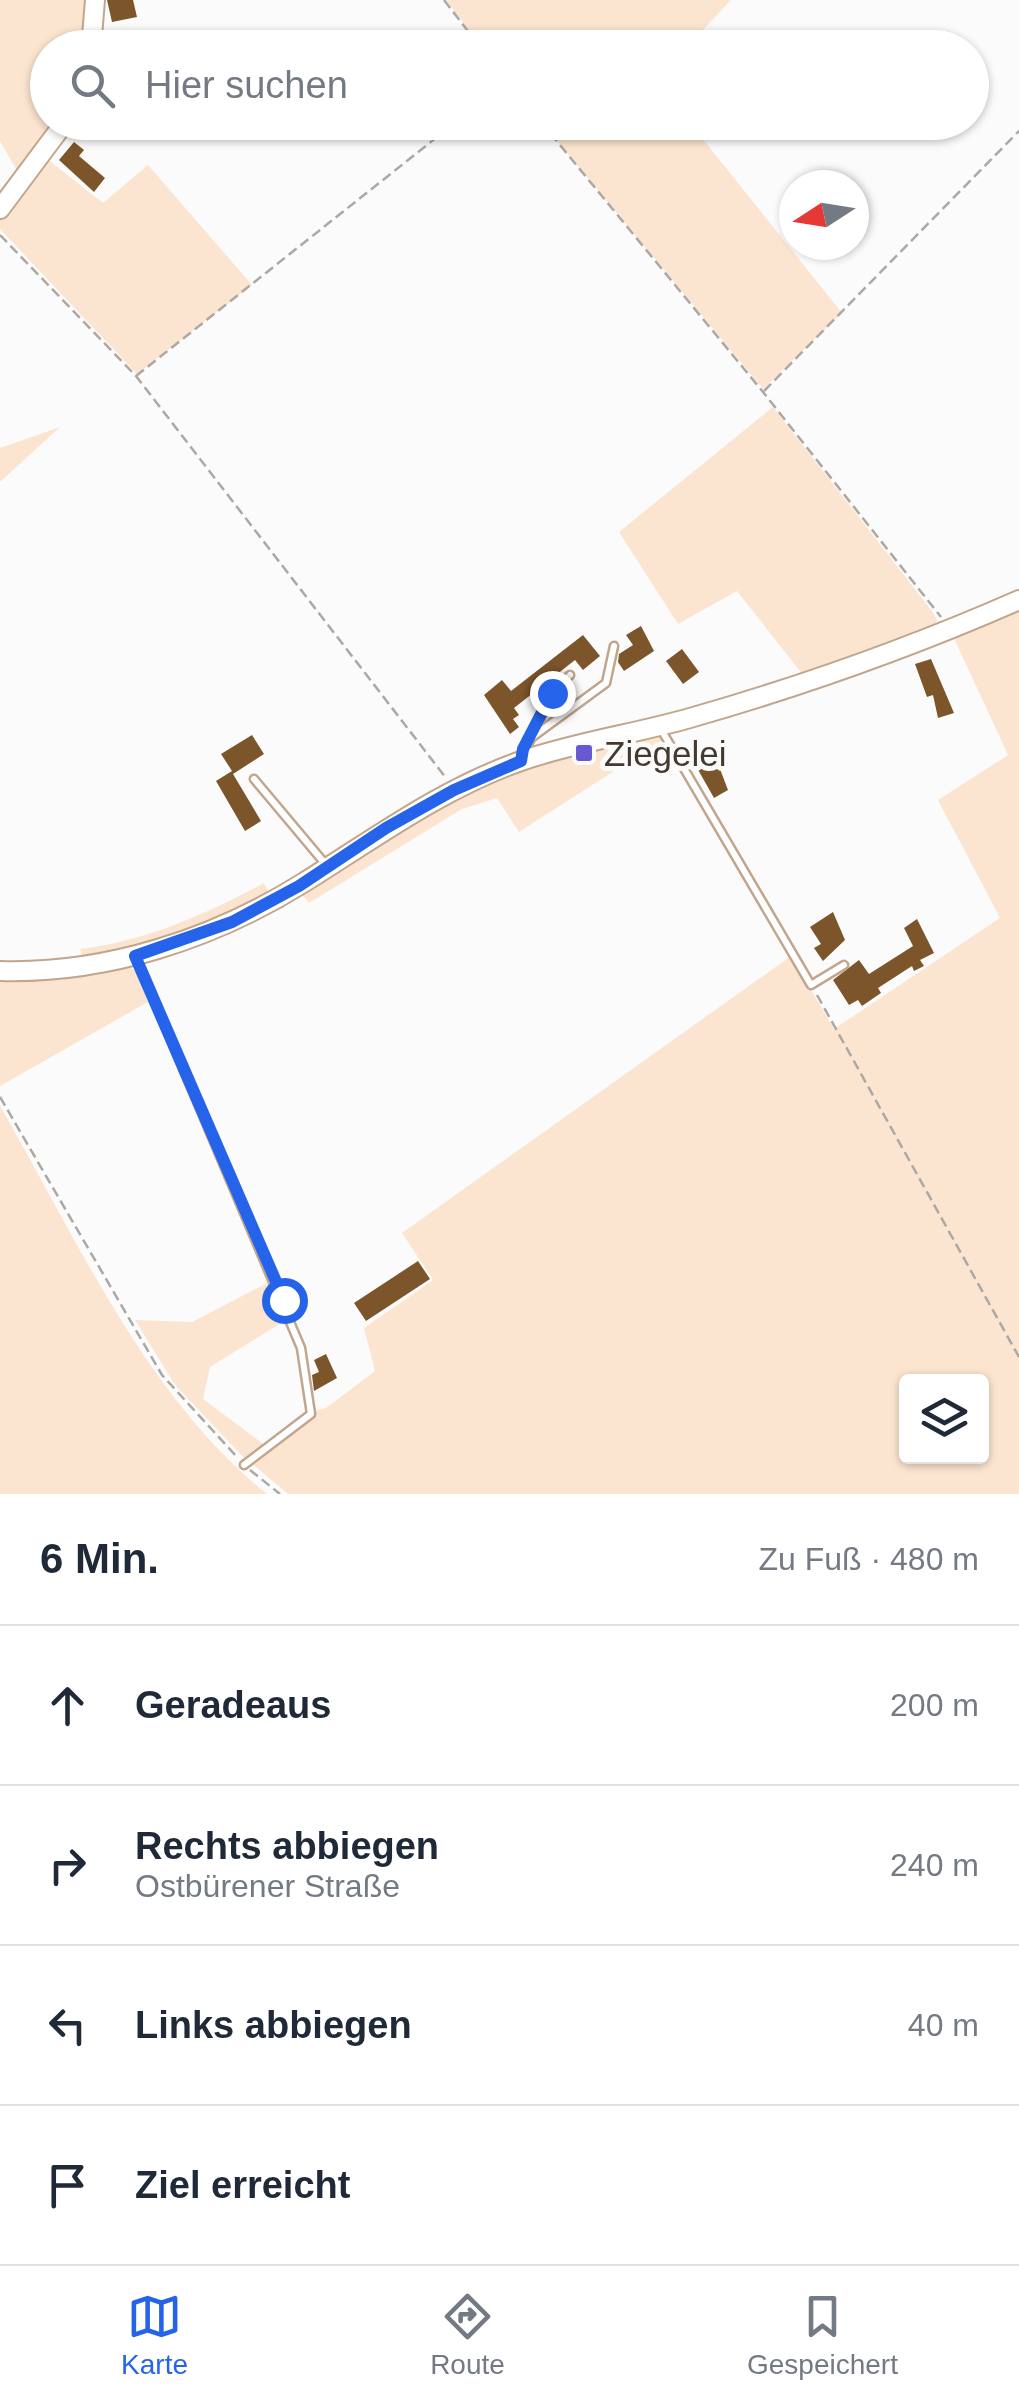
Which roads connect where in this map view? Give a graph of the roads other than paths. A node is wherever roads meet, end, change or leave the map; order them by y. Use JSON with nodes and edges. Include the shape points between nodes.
{"nodes":[{"id":1,"x":94,"y":0,"type":"edge"},
{"id":2,"x":92,"y":30,"type":"edge"},
{"id":3,"x":52,"y":140,"type":"edge"},
{"id":4,"x":0,"y":209,"type":"edge"},
{"id":5,"x":1019,"y":600,"type":"edge"},
{"id":6,"x":614,"y":646,"type":"dead end"},
{"id":7,"x":570,"y":675,"type":"dead end"},
{"id":8,"x":659,"y":726,"type":"junction"},
{"id":9,"x":526,"y":741,"type":"junction"},
{"id":10,"x":521,"y":761,"type":"junction"},
{"id":11,"x":254,"y":779,"type":"dead end"},
{"id":12,"x":328,"y":867,"type":"junction"},
{"id":13,"x":135,"y":956,"type":"junction"},
{"id":14,"x":844,"y":965,"type":"dead end"},
{"id":15,"x":0,"y":971,"type":"edge"},
{"id":16,"x":244,"y":1464,"type":"road end"}],
"edges":[{"from":1,"to":2,"type":"street"},
{"from":3,"to":4,"type":"street"},
{"from":5,"to":8,"type":"street","via":[[807,682]]},
{"from":6,"to":9,"type":"lane","via":[[606,683]]},
{"from":7,"to":9,"type":"lane"},
{"from":8,"to":10,"type":"street"},
{"from":8,"to":14,"type":"lane","via":[[811,986]]},
{"from":9,"to":10,"type":"lane"},
{"from":10,"to":12,"type":"street","via":[[454,790]]},
{"from":11,"to":12,"type":"lane"},
{"from":12,"to":13,"type":"street","via":[[232,922]]},
{"from":13,"to":15,"type":"street"},
{"from":13,"to":16,"type":"lane","via":[[301,1348],[311,1414]]}]}
